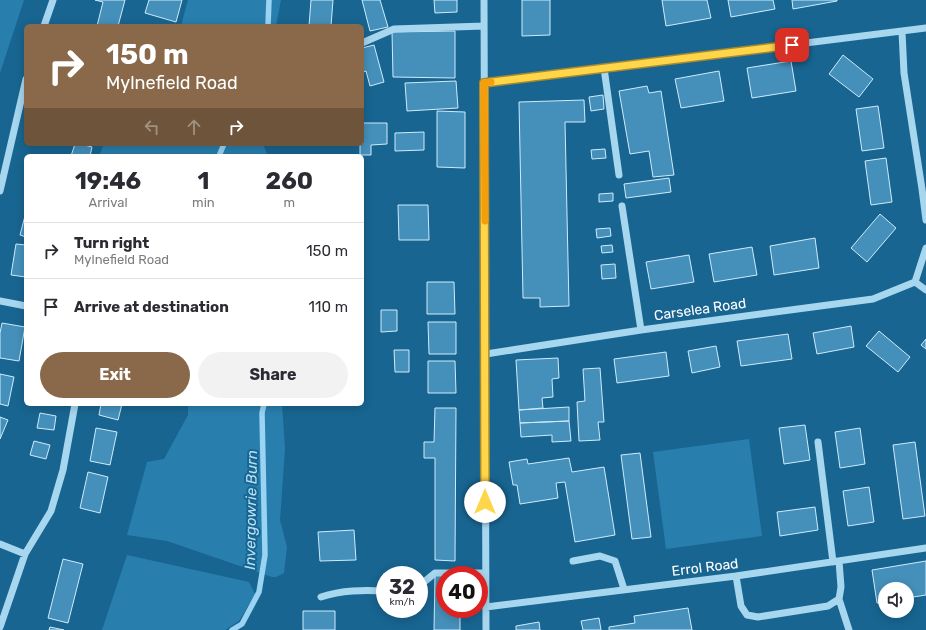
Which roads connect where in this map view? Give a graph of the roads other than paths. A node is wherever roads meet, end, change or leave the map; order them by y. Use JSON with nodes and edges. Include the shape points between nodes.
{"nodes":[{"id":1,"x":53,"y":0,"type":"edge"},
{"id":2,"x":484,"y":0,"type":"edge"},
{"id":3,"x":45,"y":24,"type":"edge"},
{"id":4,"x":484,"y":26,"type":"junction"},
{"id":5,"x":926,"y":28,"type":"edge"},
{"id":6,"x":902,"y":32,"type":"junction"},
{"id":7,"x":364,"y":42,"type":"edge"},
{"id":8,"x":604,"y":68,"type":"junction"},
{"id":9,"x":484,"y":83,"type":"junction"},
{"id":10,"x":24,"y":88,"type":"edge"},
{"id":11,"x":619,"y":176,"type":"dead end"},
{"id":12,"x":0,"y":191,"type":"edge"},
{"id":13,"x":622,"y":206,"type":"dead end"},
{"id":14,"x":926,"y":220,"type":"edge"},
{"id":15,"x":926,"y":248,"type":"edge"},
{"id":16,"x":915,"y":282,"type":"junction"},
{"id":17,"x":926,"y":290,"type":"edge"},
{"id":18,"x":0,"y":301,"type":"edge"},
{"id":19,"x":24,"y":306,"type":"edge"},
{"id":20,"x":641,"y":330,"type":"junction"},
{"id":21,"x":486,"y":354,"type":"junction"},
{"id":22,"x":75,"y":406,"type":"edge"},
{"id":23,"x":818,"y":442,"type":"dead end"},
{"id":24,"x":0,"y":544,"type":"edge"},
{"id":25,"x":926,"y":548,"type":"edge"},
{"id":26,"x":25,"y":554,"type":"junction"},
{"id":27,"x":573,"y":561,"type":"dead end"},
{"id":28,"x":836,"y":562,"type":"junction"},
{"id":29,"x":485,"y":566,"type":"edge"},
{"id":30,"x":736,"y":576,"type":"junction"},
{"id":31,"x":624,"y":589,"type":"junction"},
{"id":32,"x":376,"y":591,"type":"edge"},
{"id":33,"x":321,"y":597,"type":"dead end"},
{"id":34,"x":839,"y":599,"type":"junction"},
{"id":35,"x":488,"y":607,"type":"edge"},
{"id":36,"x":486,"y":618,"type":"edge"},
{"id":37,"x":0,"y":627,"type":"edge"},
{"id":38,"x":486,"y":630,"type":"edge"},
{"id":39,"x":849,"y":630,"type":"edge"}],
"edges":[{"from":1,"to":3,"type":"street"},
{"from":2,"to":4,"type":"street"},
{"from":4,"to":7,"type":"street","via":[[394,29]]},
{"from":4,"to":9,"type":"street"},
{"from":5,"to":6,"type":"street"},
{"from":6,"to":8,"type":"street"},
{"from":6,"to":14,"type":"street","via":[[904,73]]},
{"from":8,"to":9,"type":"street"},
{"from":8,"to":11,"type":"street"},
{"from":9,"to":21,"type":"street"},
{"from":10,"to":12,"type":"street"},
{"from":13,"to":20,"type":"street"},
{"from":15,"to":16,"type":"street"},
{"from":16,"to":17,"type":"street"},
{"from":16,"to":20,"type":"street","name":"Carselea Road","via":[[874,299]]},
{"from":18,"to":19,"type":"street"},
{"from":20,"to":21,"type":"street","name":"Carselea Road"},
{"from":21,"to":29,"type":"street"},
{"from":22,"to":26,"type":"street","via":[[63,470],[51,511]]},
{"from":23,"to":28,"type":"street"},
{"from":24,"to":26,"type":"street"},
{"from":25,"to":28,"type":"street","name":"Errol Road"},
{"from":26,"to":37,"type":"street"},
{"from":27,"to":31,"type":"street","via":[[600,556],[615,562]]},
{"from":28,"to":30,"type":"street","name":"Errol Road"},
{"from":28,"to":34,"type":"street","via":[[841,587]]},
{"from":30,"to":31,"type":"street","name":"Errol Road"},
{"from":30,"to":34,"type":"street","via":[[740,606],[747,614],[758,617],[828,606]]},
{"from":31,"to":35,"type":"street","name":"Errol Road"},
{"from":32,"to":33,"type":"street","via":[[354,590]]},
{"from":34,"to":39,"type":"street"},
{"from":36,"to":38,"type":"street"}]}
